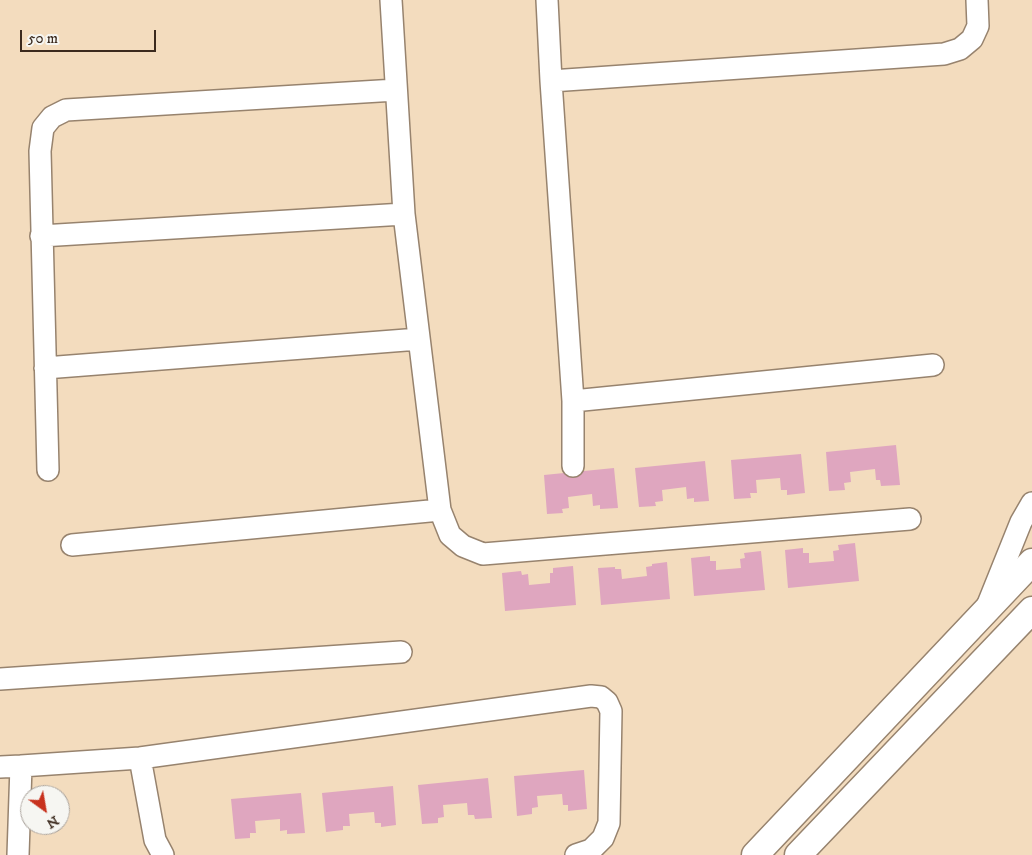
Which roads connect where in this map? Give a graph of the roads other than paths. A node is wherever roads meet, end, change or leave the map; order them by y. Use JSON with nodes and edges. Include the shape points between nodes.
{"nodes":[{"id":1,"x":391,"y":0,"type":"edge"},
{"id":2,"x":547,"y":0,"type":"edge"},
{"id":3,"x":977,"y":0,"type":"edge"},
{"id":4,"x":551,"y":81,"type":"junction"},
{"id":5,"x":396,"y":90,"type":"junction"},
{"id":6,"x":404,"y":214,"type":"junction"},
{"id":7,"x":41,"y":236,"type":"junction"},
{"id":8,"x":419,"y":339,"type":"junction"},
{"id":9,"x":933,"y":365,"type":"dead end"},
{"id":10,"x":45,"y":368,"type":"junction"},
{"id":11,"x":573,"y":401,"type":"junction"},
{"id":12,"x":573,"y":466,"type":"dead end"},
{"id":13,"x":48,"y":470,"type":"dead end"},
{"id":14,"x":1032,"y":503,"type":"edge"},
{"id":15,"x":440,"y":510,"type":"junction"},
{"id":16,"x":910,"y":519,"type":"dead end"},
{"id":17,"x":72,"y":544,"type":"dead end"},
{"id":18,"x":1032,"y":562,"type":"edge"},
{"id":19,"x":1032,"y":610,"type":"edge"},
{"id":20,"x":986,"y":611,"type":"junction"},
{"id":21,"x":401,"y":652,"type":"dead end"},
{"id":22,"x":0,"y":679,"type":"edge"},
{"id":23,"x":140,"y":758,"type":"junction"},
{"id":24,"x":21,"y":766,"type":"junction"},
{"id":25,"x":0,"y":767,"type":"edge"},
{"id":26,"x":18,"y":855,"type":"edge"},
{"id":27,"x":163,"y":855,"type":"edge"},
{"id":28,"x":576,"y":855,"type":"edge"},
{"id":29,"x":755,"y":855,"type":"edge"},
{"id":30,"x":798,"y":855,"type":"edge"}],
"edges":[{"from":1,"to":5,"type":"street"},
{"from":2,"to":4,"type":"street"},
{"from":3,"to":4,"type":"street","via":[[978,26],[972,39],[960,49],[944,54]]},
{"from":4,"to":11,"type":"street"},
{"from":5,"to":6,"type":"street"},
{"from":5,"to":7,"type":"street","via":[[66,110],[52,117],[43,128],[40,151]]},
{"from":6,"to":7,"type":"street"},
{"from":6,"to":8,"type":"street"},
{"from":7,"to":10,"type":"street"},
{"from":8,"to":10,"type":"street"},
{"from":8,"to":15,"type":"street"},
{"from":9,"to":11,"type":"street"},
{"from":10,"to":13,"type":"street"},
{"from":11,"to":12,"type":"street"},
{"from":14,"to":20,"type":"street","via":[[1021,522]]},
{"from":15,"to":16,"type":"street","via":[[450,534],[463,546],[484,554]]},
{"from":15,"to":17,"type":"street"},
{"from":18,"to":20,"type":"main road"},
{"from":19,"to":30,"type":"main road"},
{"from":20,"to":29,"type":"main road"},
{"from":21,"to":22,"type":"street"},
{"from":23,"to":24,"type":"street"},
{"from":23,"to":27,"type":"street","via":[[155,840]]},
{"from":23,"to":28,"type":"street","via":[[601,697],[611,711],[609,822],[603,838],[591,850]]},
{"from":24,"to":25,"type":"street"},
{"from":24,"to":26,"type":"street"}]}
